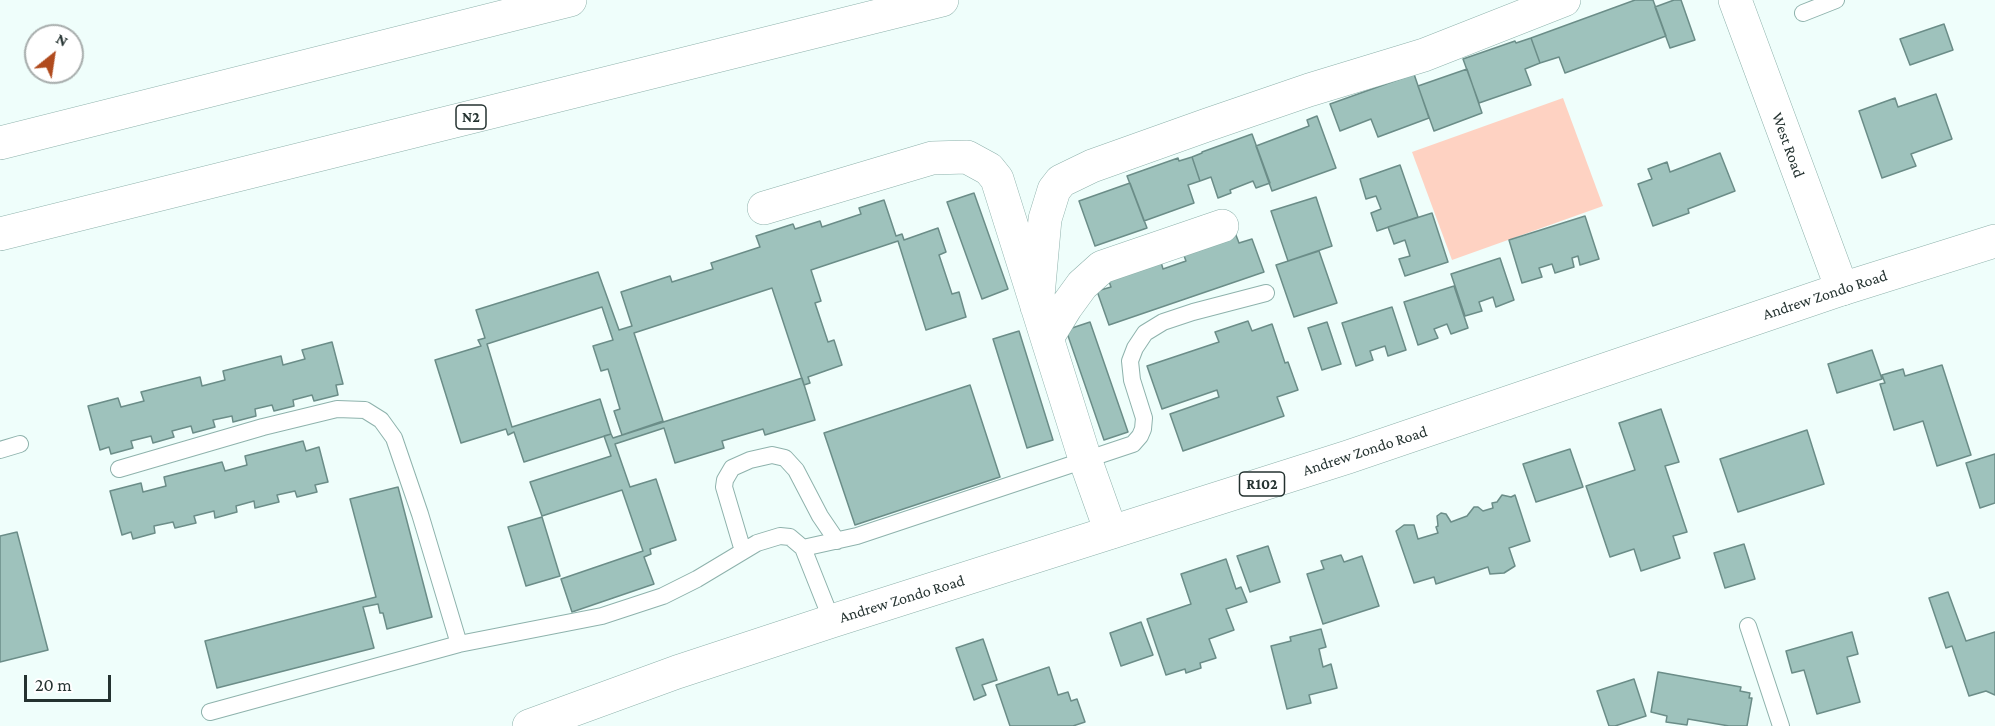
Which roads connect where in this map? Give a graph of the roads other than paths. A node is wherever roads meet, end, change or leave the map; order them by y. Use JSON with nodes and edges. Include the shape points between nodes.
{"nodes":[{"id":1,"x":570,"y":0,"type":"edge"},
{"id":2,"x":942,"y":0,"type":"edge"},
{"id":3,"x":1564,"y":0,"type":"edge"},
{"id":4,"x":1735,"y":0,"type":"edge"},
{"id":5,"x":1836,"y":0,"type":"edge"},
{"id":6,"x":1803,"y":13,"type":"dead end"},
{"id":7,"x":0,"y":143,"type":"edge"},
{"id":8,"x":764,"y":208,"type":"dead end"},
{"id":9,"x":1222,"y":225,"type":"dead end"},
{"id":10,"x":0,"y":234,"type":"edge"},
{"id":11,"x":1995,"y":241,"type":"edge"},
{"id":12,"x":1842,"y":289,"type":"junction"},
{"id":13,"x":1266,"y":293,"type":"dead end"},
{"id":14,"x":1037,"y":307,"type":"junction"},
{"id":15,"x":1047,"y":338,"type":"junction"},
{"id":16,"x":20,"y":444,"type":"dead end"},
{"id":17,"x":0,"y":450,"type":"edge"},
{"id":18,"x":1085,"y":459,"type":"junction"},
{"id":19,"x":119,"y":469,"type":"dead end"},
{"id":20,"x":1111,"y":532,"type":"junction"},
{"id":21,"x":837,"y":541,"type":"junction"},
{"id":22,"x":802,"y":548,"type":"junction"},
{"id":23,"x":743,"y":551,"type":"junction"},
{"id":24,"x":832,"y":621,"type":"junction"},
{"id":25,"x":1748,"y":626,"type":"dead end"},
{"id":26,"x":459,"y":644,"type":"junction"},
{"id":27,"x":210,"y":712,"type":"dead end"},
{"id":28,"x":529,"y":726,"type":"edge"},
{"id":29,"x":1781,"y":726,"type":"edge"}],
"edges":[{"from":1,"to":7,"type":"main road"},
{"from":2,"to":10,"type":"main road","number":"N2"},
{"from":3,"to":14,"type":"main road","via":[[1424,55],[1309,90],[1092,166],[1061,182],[1054,190],[1045,219]]},
{"from":4,"to":12,"type":"main road","name":"West Road"},
{"from":5,"to":6,"type":"lane"},
{"from":8,"to":14,"type":"main road","via":[[932,158],[967,157],[989,169],[997,179]]},
{"from":9,"to":15,"type":"main road","via":[[1102,267],[1082,285]]},
{"from":11,"to":12,"type":"main road","name":"Andrew Zondo Road","number":"R102"},
{"from":12,"to":20,"type":"main road","name":"Andrew Zondo Road","number":"R102","via":[[1348,457]]},
{"from":13,"to":18,"type":"lane","via":[[1193,312],[1145,333],[1130,361],[1144,418],[1140,436],[1133,444]]},
{"from":14,"to":15,"type":"main road"},
{"from":15,"to":18,"type":"main road"},
{"from":16,"to":17,"type":"lane"},
{"from":18,"to":20,"type":"main road"},
{"from":18,"to":21,"type":"lane"},
{"from":19,"to":26,"type":"lane","via":[[263,427],[337,410],[365,410],[381,420],[394,438]]},
{"from":20,"to":24,"type":"main road","name":"Andrew Zondo Road","number":"R102"},
{"from":21,"to":22,"type":"lane"},
{"from":21,"to":23,"type":"lane","via":[[796,470],[785,458],[772,455],[732,468],[725,480]]},
{"from":22,"to":23,"type":"lane","via":[[790,537],[780,536]]},
{"from":22,"to":24,"type":"lane"},
{"from":23,"to":26,"type":"lane","via":[[663,596],[602,616]]},
{"from":24,"to":28,"type":"main road","name":"Andrew Zondo Road","number":"R102"},
{"from":25,"to":29,"type":"lane"},
{"from":26,"to":27,"type":"lane"}]}
